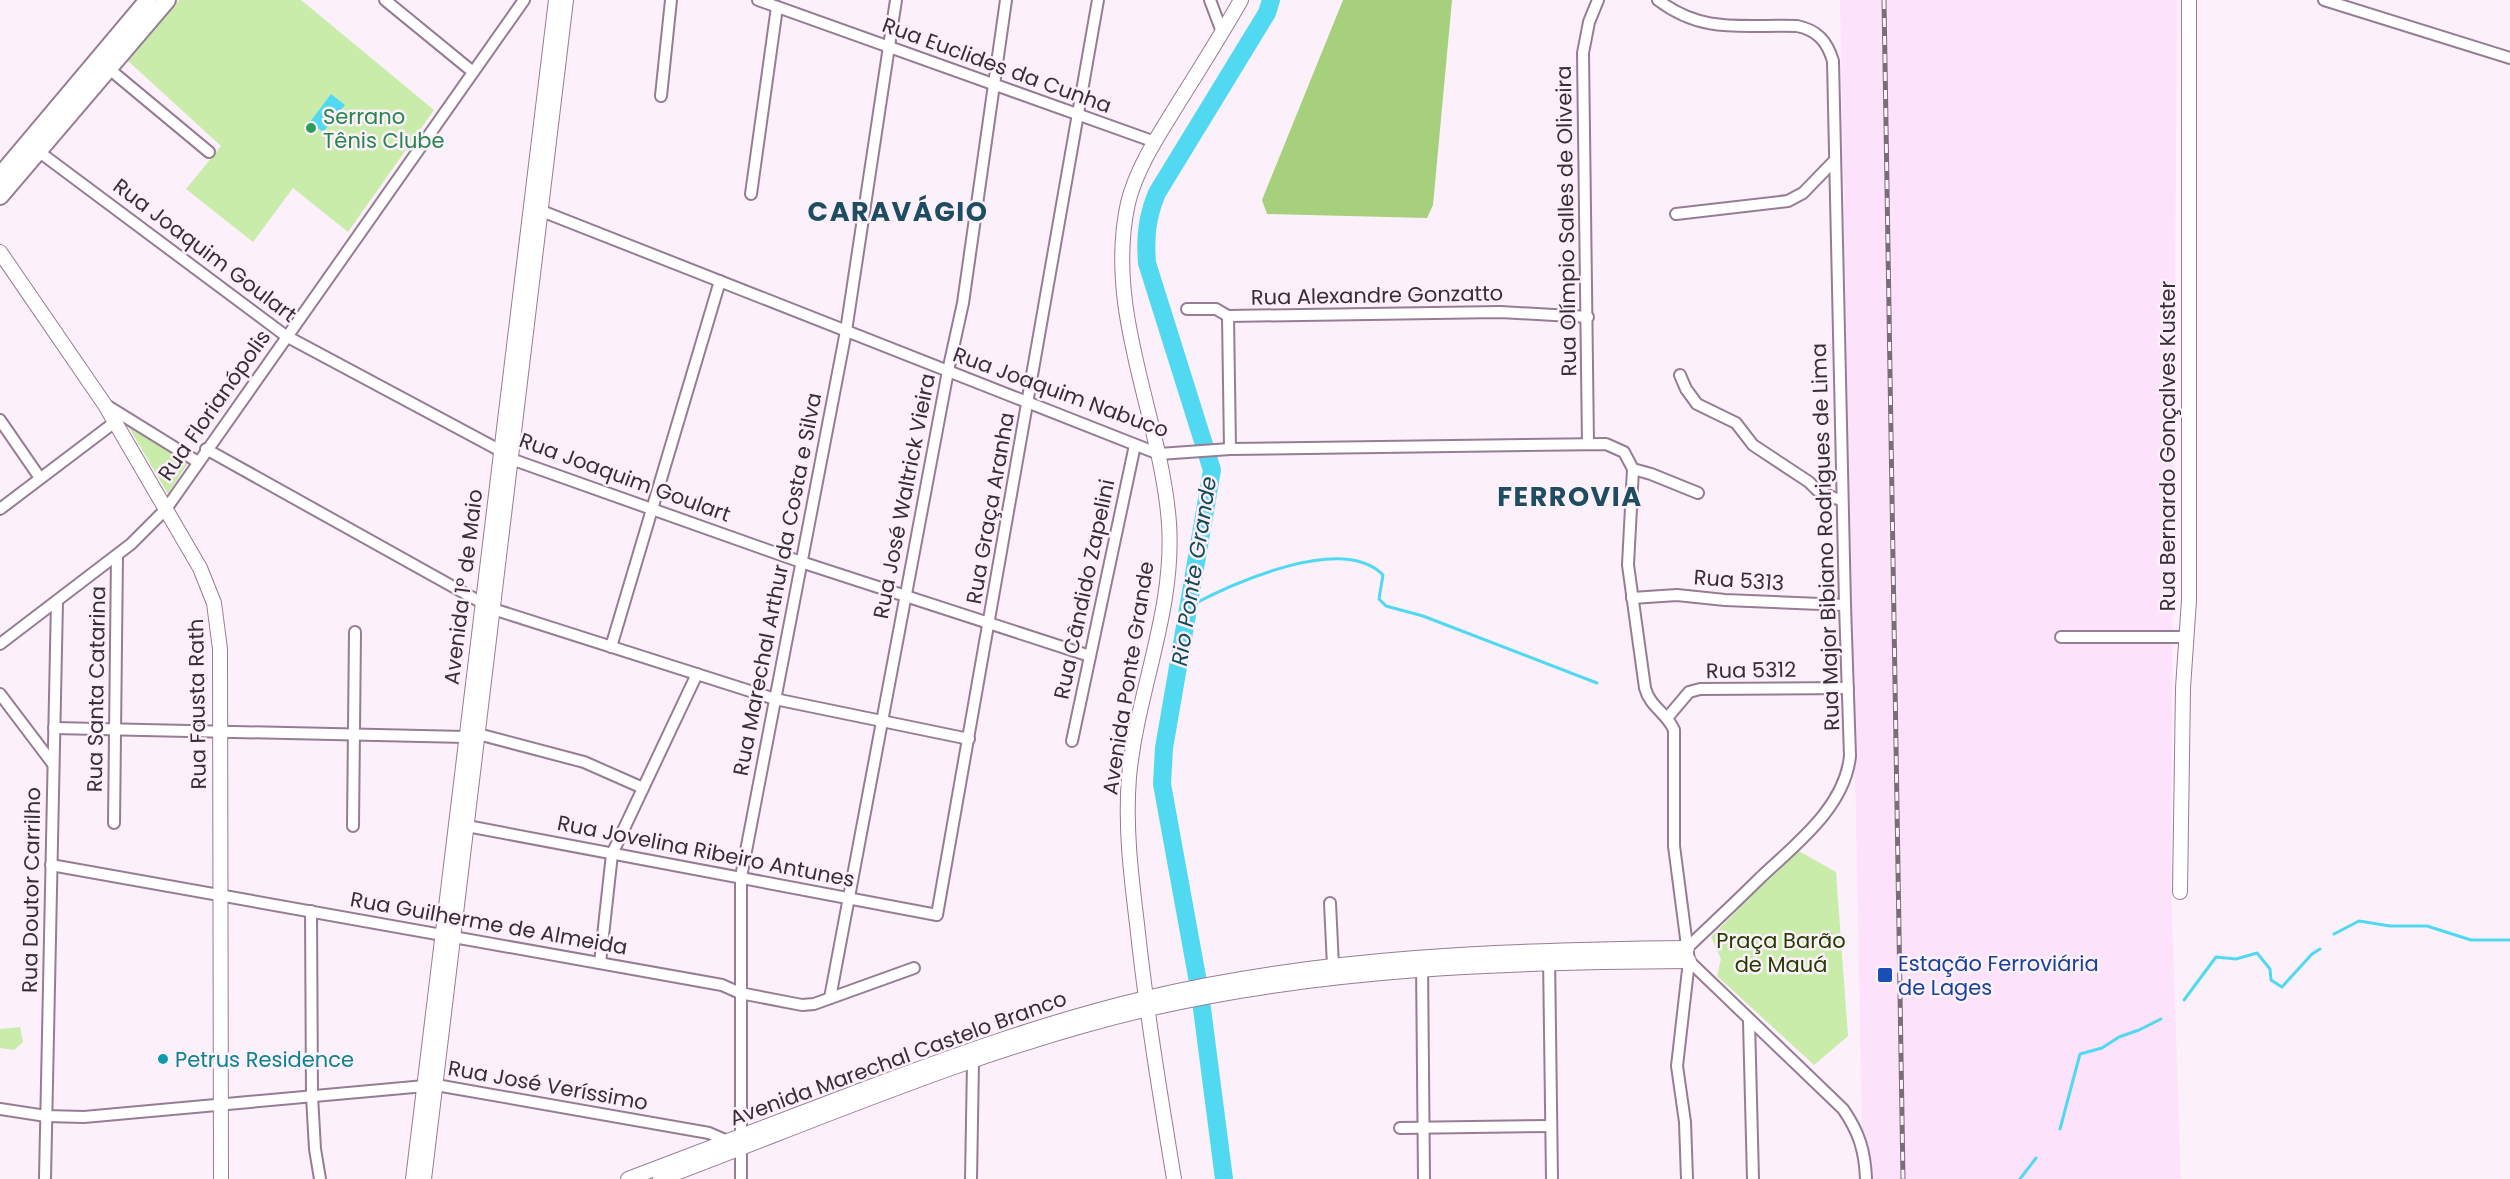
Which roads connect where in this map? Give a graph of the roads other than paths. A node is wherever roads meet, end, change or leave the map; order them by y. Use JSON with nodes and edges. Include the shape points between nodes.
{"nodes":[{"id":1,"x":148,"y":0,"type":"edge"},
{"id":2,"x":167,"y":0,"type":"edge"},
{"id":3,"x":385,"y":0,"type":"edge"},
{"id":4,"x":524,"y":0,"type":"edge"},
{"id":5,"x":556,"y":0,"type":"edge"},
{"id":6,"x":566,"y":0,"type":"edge"},
{"id":7,"x":671,"y":0,"type":"edge"},
{"id":8,"x":758,"y":0,"type":"edge"},
{"id":9,"x":896,"y":0,"type":"edge"},
{"id":10,"x":1006,"y":0,"type":"edge"},
{"id":11,"x":1098,"y":0,"type":"edge"},
{"id":12,"x":1210,"y":0,"type":"edge"},
{"id":13,"x":1241,"y":0,"type":"edge"},
{"id":14,"x":1598,"y":0,"type":"edge"},
{"id":15,"x":1658,"y":0,"type":"edge"},
{"id":16,"x":2188,"y":0,"type":"edge"},
{"id":17,"x":2324,"y":0,"type":"edge"},
{"id":18,"x":777,"y":7,"type":"junction"},
{"id":19,"x":1222,"y":32,"type":"junction"},
{"id":20,"x":889,"y":47,"type":"junction"},
{"id":21,"x":2510,"y":58,"type":"edge"},
{"id":22,"x":108,"y":68,"type":"junction"},
{"id":23,"x":472,"y":72,"type":"junction"},
{"id":24,"x":994,"y":85,"type":"junction"},
{"id":25,"x":660,"y":96,"type":"dead end"},
{"id":26,"x":1079,"y":115,"type":"junction"},
{"id":27,"x":1155,"y":142,"type":"junction"},
{"id":28,"x":38,"y":151,"type":"junction"},
{"id":29,"x":209,"y":152,"type":"dead end"},
{"id":30,"x":1835,"y":160,"type":"junction"},
{"id":31,"x":0,"y":176,"type":"edge"},
{"id":32,"x":751,"y":194,"type":"dead end"},
{"id":33,"x":0,"y":196,"type":"edge"},
{"id":34,"x":536,"y":209,"type":"junction"},
{"id":35,"x":1676,"y":214,"type":"dead end"},
{"id":36,"x":0,"y":252,"type":"edge"},
{"id":37,"x":720,"y":281,"type":"junction"},
{"id":38,"x":1187,"y":309,"type":"dead end"},
{"id":39,"x":1228,"y":316,"type":"junction"},
{"id":40,"x":1588,"y":317,"type":"junction"},
{"id":41,"x":846,"y":331,"type":"junction"},
{"id":42,"x":286,"y":336,"type":"junction"},
{"id":43,"x":948,"y":371,"type":"junction"},
{"id":44,"x":1680,"y":375,"type":"dead end"},
{"id":45,"x":1028,"y":403,"type":"junction"},
{"id":46,"x":105,"y":405,"type":"junction"},
{"id":47,"x":0,"y":420,"type":"edge"},
{"id":48,"x":115,"y":422,"type":"junction"},
{"id":49,"x":1588,"y":444,"type":"junction"},
{"id":50,"x":1135,"y":445,"type":"junction"},
{"id":51,"x":206,"y":449,"type":"junction"},
{"id":52,"x":1230,"y":449,"type":"junction"},
{"id":53,"x":1159,"y":454,"type":"junction"},
{"id":54,"x":506,"y":455,"type":"junction"},
{"id":55,"x":198,"y":462,"type":"junction"},
{"id":56,"x":1633,"y":469,"type":"junction"},
{"id":57,"x":40,"y":478,"type":"junction"},
{"id":58,"x":1698,"y":493,"type":"dead end"},
{"id":59,"x":1842,"y":500,"type":"junction"},
{"id":60,"x":0,"y":509,"type":"edge"},
{"id":61,"x":166,"y":509,"type":"junction"},
{"id":62,"x":652,"y":509,"type":"junction"},
{"id":63,"x":117,"y":556,"type":"junction"},
{"id":64,"x":801,"y":562,"type":"junction"},
{"id":65,"x":905,"y":596,"type":"junction"},
{"id":66,"x":1632,"y":598,"type":"junction"},
{"id":67,"x":57,"y":601,"type":"junction"},
{"id":68,"x":1845,"y":604,"type":"junction"},
{"id":69,"x":488,"y":606,"type":"junction"},
{"id":70,"x":989,"y":623,"type":"junction"},
{"id":71,"x":355,"y":632,"type":"dead end"},
{"id":72,"x":2061,"y":637,"type":"dead end"},
{"id":73,"x":2187,"y":638,"type":"junction"},
{"id":74,"x":0,"y":644,"type":"edge"},
{"id":75,"x":611,"y":647,"type":"junction"},
{"id":76,"x":1090,"y":656,"type":"junction"},
{"id":77,"x":697,"y":674,"type":"junction"},
{"id":78,"x":1848,"y":688,"type":"junction"},
{"id":79,"x":0,"y":694,"type":"edge"},
{"id":80,"x":775,"y":699,"type":"junction"},
{"id":81,"x":1667,"y":718,"type":"junction"},
{"id":82,"x":882,"y":721,"type":"junction"},
{"id":83,"x":54,"y":728,"type":"junction"},
{"id":84,"x":115,"y":729,"type":"junction"},
{"id":85,"x":220,"y":731,"type":"junction"},
{"id":86,"x":354,"y":734,"type":"junction"},
{"id":87,"x":472,"y":735,"type":"junction"},
{"id":88,"x":969,"y":739,"type":"junction"},
{"id":89,"x":1072,"y":741,"type":"dead end"},
{"id":90,"x":53,"y":764,"type":"junction"},
{"id":91,"x":644,"y":788,"type":"junction"},
{"id":92,"x":114,"y":823,"type":"dead end"},
{"id":93,"x":353,"y":826,"type":"dead end"},
{"id":94,"x":467,"y":826,"type":"junction"},
{"id":95,"x":612,"y":854,"type":"junction"},
{"id":96,"x":51,"y":864,"type":"junction"},
{"id":97,"x":741,"y":877,"type":"junction"},
{"id":98,"x":2180,"y":892,"type":"dead end"},
{"id":99,"x":220,"y":895,"type":"junction"},
{"id":100,"x":849,"y":898,"type":"junction"},
{"id":101,"x":1330,"y":903,"type":"dead end"},
{"id":102,"x":311,"y":911,"type":"junction"},
{"id":103,"x":937,"y":915,"type":"joint"},
{"id":104,"x":448,"y":936,"type":"junction"},
{"id":105,"x":1688,"y":955,"type":"junction"},
{"id":106,"x":1549,"y":956,"type":"junction"},
{"id":107,"x":1422,"y":962,"type":"junction"},
{"id":108,"x":600,"y":963,"type":"junction"},
{"id":109,"x":1333,"y":966,"type":"junction"},
{"id":110,"x":914,"y":968,"type":"dead end"},
{"id":111,"x":1211,"y":991,"type":"junction"},
{"id":112,"x":740,"y":993,"type":"junction"},
{"id":113,"x":830,"y":998,"type":"junction"},
{"id":114,"x":1146,"y":1004,"type":"junction"},
{"id":115,"x":1749,"y":1021,"type":"junction"},
{"id":116,"x":978,"y":1048,"type":"junction"},
{"id":117,"x":973,"y":1062,"type":"junction"},
{"id":118,"x":430,"y":1085,"type":"junction"},
{"id":119,"x":312,"y":1096,"type":"junction"},
{"id":120,"x":221,"y":1104,"type":"junction"},
{"id":121,"x":0,"y":1109,"type":"edge"},
{"id":122,"x":46,"y":1116,"type":"junction"},
{"id":123,"x":1551,"y":1126,"type":"junction"},
{"id":124,"x":1424,"y":1127,"type":"junction"},
{"id":125,"x":1400,"y":1128,"type":"dead end"},
{"id":126,"x":737,"y":1142,"type":"junction"},
{"id":127,"x":45,"y":1179,"type":"edge"},
{"id":128,"x":221,"y":1179,"type":"edge"},
{"id":129,"x":320,"y":1179,"type":"edge"},
{"id":130,"x":412,"y":1179,"type":"edge"},
{"id":131,"x":424,"y":1179,"type":"edge"},
{"id":132,"x":628,"y":1179,"type":"edge"},
{"id":133,"x":660,"y":1179,"type":"edge"},
{"id":134,"x":741,"y":1179,"type":"edge"},
{"id":135,"x":971,"y":1179,"type":"edge"},
{"id":136,"x":1174,"y":1179,"type":"edge"},
{"id":137,"x":1424,"y":1179,"type":"edge"},
{"id":138,"x":1552,"y":1179,"type":"edge"},
{"id":139,"x":1687,"y":1179,"type":"edge"},
{"id":140,"x":1753,"y":1179,"type":"edge"},
{"id":141,"x":1866,"y":1179,"type":"edge"}],
"edges":[{"from":1,"to":31,"type":"main road"},
{"from":2,"to":22,"type":"main road"},
{"from":3,"to":23,"type":"street"},
{"from":4,"to":23,"type":"street","name":"Rua Florianópolis"},
{"from":5,"to":34,"type":"street","name":"Avenida 1º de Maio"},
{"from":6,"to":34,"type":"street","name":"Avenida 1º de Maio"},
{"from":7,"to":25,"type":"street"},
{"from":8,"to":18,"type":"street","name":"Rua Euclides da Cunha"},
{"from":9,"to":20,"type":"street","name":"Rua Marechal Arthur da Costa e Silva"},
{"from":10,"to":24,"type":"street","name":"Rua José Waltrick Vieira"},
{"from":11,"to":26,"type":"street","name":"Rua Graça Aranha"},
{"from":12,"to":19,"type":"street"},
{"from":13,"to":19,"type":"street","name":"Avenida Ponte Grande"},
{"from":14,"to":40,"type":"street","name":"Rua Olímpio Salles de Oliveira","via":[[1583,53]]},
{"from":15,"to":30,"type":"street","name":"Rua Major Bibiano Rodrigues de Lima","via":[[1687,19],[1707,24],[1797,26],[1821,37],[1833,61]]},
{"from":16,"to":73,"type":"street","name":"Rua Bernardo Gonçalves Kuster"},
{"from":17,"to":21,"type":"street"},
{"from":18,"to":20,"type":"street","name":"Rua Euclides da Cunha"},
{"from":18,"to":32,"type":"street"},
{"from":19,"to":27,"type":"street","name":"Avenida Ponte Grande"},
{"from":20,"to":24,"type":"street","name":"Rua Euclides da Cunha"},
{"from":20,"to":41,"type":"street","name":"Rua Marechal Arthur da Costa e Silva"},
{"from":22,"to":28,"type":"main road"},
{"from":22,"to":29,"type":"street"},
{"from":23,"to":42,"type":"street","name":"Rua Florianópolis"},
{"from":24,"to":26,"type":"street","name":"Rua Euclides da Cunha"},
{"from":24,"to":43,"type":"street","name":"Rua José Waltrick Vieira","via":[[963,303]]},
{"from":26,"to":27,"type":"street","name":"Rua Euclides da Cunha"},
{"from":26,"to":45,"type":"street","name":"Rua Graça Aranha"},
{"from":27,"to":53,"type":"street","name":"Avenida Ponte Grande","via":[[1129,201],[1122,267],[1131,340]]},
{"from":28,"to":33,"type":"main road"},
{"from":28,"to":42,"type":"street","name":"Rua Joaquim Goulart"},
{"from":30,"to":35,"type":"street","via":[[1803,193],[1788,201]]},
{"from":30,"to":59,"type":"street","name":"Rua Major Bibiano Rodrigues de Lima"},
{"from":34,"to":37,"type":"street","name":"Rua Joaquim Nabuco"},
{"from":34,"to":54,"type":"street","name":"Avenida 1º de Maio"},
{"from":36,"to":46,"type":"street","name":"Rua Fausta Rath"},
{"from":37,"to":41,"type":"street","name":"Rua Joaquim Nabuco"},
{"from":37,"to":62,"type":"street"},
{"from":38,"to":39,"type":"street","via":[[1216,309]]},
{"from":39,"to":40,"type":"street","name":"Rua Alexandre Gonzatto","via":[[1500,312]]},
{"from":39,"to":52,"type":"street","name":"Rua Alexandre Gonzatto"},
{"from":40,"to":49,"type":"street","name":"Rua Olímpio Salles de Oliveira"},
{"from":41,"to":43,"type":"street","name":"Rua Joaquim Nabuco"},
{"from":41,"to":64,"type":"street","name":"Rua Marechal Arthur da Costa e Silva"},
{"from":42,"to":51,"type":"street","name":"Rua Florianópolis"},
{"from":42,"to":54,"type":"street","name":"Rua Joaquim Goulart"},
{"from":43,"to":45,"type":"street","name":"Rua Joaquim Nabuco"},
{"from":43,"to":65,"type":"street","name":"Rua José Waltrick Vieira"},
{"from":44,"to":59,"type":"street","via":[[1697,404],[1736,423],[1753,445],[1817,490]]},
{"from":45,"to":50,"type":"street","name":"Rua Joaquim Nabuco"},
{"from":45,"to":70,"type":"street","name":"Rua Graça Aranha"},
{"from":46,"to":48,"type":"street","name":"Rua Fausta Rath"},
{"from":46,"to":55,"type":"street"},
{"from":47,"to":57,"type":"street"},
{"from":48,"to":57,"type":"street"},
{"from":48,"to":61,"type":"street","name":"Rua Fausta Rath"},
{"from":49,"to":52,"type":"street","name":"Rua Joaquim Nabuco"},
{"from":49,"to":56,"type":"street","name":"Rua Joaquim Nabuco","via":[[1615,446],[1624,452]]},
{"from":50,"to":53,"type":"street","name":"Rua Joaquim Nabuco"},
{"from":50,"to":76,"type":"street","name":"Rua Cândido Zapelini"},
{"from":51,"to":55,"type":"street","name":"Rua Florianópolis"},
{"from":51,"to":69,"type":"street"},
{"from":52,"to":53,"type":"street","name":"Rua Joaquim Nabuco"},
{"from":53,"to":114,"type":"street","name":"Avenida Ponte Grande","via":[[1169,524],[1170,566],[1134,744],[1127,809]]},
{"from":54,"to":62,"type":"street","name":"Rua Joaquim Goulart"},
{"from":54,"to":69,"type":"street","name":"Avenida 1º de Maio"},
{"from":55,"to":61,"type":"street","name":"Rua Florianópolis"},
{"from":56,"to":58,"type":"street"},
{"from":56,"to":66,"type":"street","via":[[1629,565]]},
{"from":57,"to":60,"type":"street"},
{"from":59,"to":68,"type":"street","name":"Rua Major Bibiano Rodrigues de Lima"},
{"from":61,"to":63,"type":"street","name":"Rua Florianópolis"},
{"from":61,"to":85,"type":"street","name":"Rua Fausta Rath","via":[[200,568],[214,603],[220,649]]},
{"from":62,"to":64,"type":"street","name":"Rua Joaquim Goulart"},
{"from":62,"to":75,"type":"street"},
{"from":63,"to":67,"type":"street","name":"Rua Florianópolis"},
{"from":63,"to":84,"type":"street","name":"Rua Santa Catarina"},
{"from":64,"to":65,"type":"street","name":"Rua Joaquim Goulart"},
{"from":64,"to":80,"type":"street","name":"Rua Marechal Arthur da Costa e Silva"},
{"from":65,"to":70,"type":"street","name":"Rua Joaquim Goulart"},
{"from":65,"to":82,"type":"street","name":"Rua José Waltrick Vieira"},
{"from":66,"to":68,"type":"street","name":"Rua 5313","via":[[1677,595]]},
{"from":66,"to":81,"type":"street","via":[[1647,697]]},
{"from":67,"to":74,"type":"street","name":"Rua Florianópolis"},
{"from":67,"to":83,"type":"street","name":"Rua Doutor Carrilho"},
{"from":68,"to":78,"type":"street","name":"Rua Major Bibiano Rodrigues de Lima"},
{"from":69,"to":75,"type":"street"},
{"from":69,"to":87,"type":"street","name":"Avenida 1º de Maio"},
{"from":70,"to":76,"type":"street","name":"Rua Joaquim Goulart"},
{"from":70,"to":88,"type":"street","name":"Rua Graça Aranha"},
{"from":71,"to":86,"type":"street"},
{"from":72,"to":73,"type":"street"},
{"from":73,"to":98,"type":"street","name":"Rua Bernardo Gonçalves Kuster"},
{"from":75,"to":77,"type":"street"},
{"from":76,"to":89,"type":"street","name":"Rua Cândido Zapelini"},
{"from":77,"to":80,"type":"street"},
{"from":77,"to":91,"type":"street"},
{"from":78,"to":81,"type":"street","name":"Rua 5312","via":[[1700,689],[1682,698]]},
{"from":78,"to":105,"type":"street","name":"Rua Major Bibiano Rodrigues de Lima","via":[[1849,772],[1838,794],[1811,829]]},
{"from":79,"to":90,"type":"street"},
{"from":80,"to":82,"type":"street"},
{"from":80,"to":97,"type":"street","name":"Rua Marechal Arthur da Costa e Silva"},
{"from":81,"to":105,"type":"street","via":[[1674,730],[1674,846]]},
{"from":82,"to":88,"type":"street"},
{"from":82,"to":100,"type":"street","name":"Rua José Waltrick Vieira"},
{"from":83,"to":84,"type":"street"},
{"from":83,"to":90,"type":"street","name":"Rua Doutor Carrilho"},
{"from":84,"to":85,"type":"street"},
{"from":84,"to":92,"type":"street","name":"Rua Santa Catarina"},
{"from":85,"to":86,"type":"street"},
{"from":85,"to":99,"type":"street","name":"Rua Fausta Rath"},
{"from":86,"to":87,"type":"street"},
{"from":86,"to":93,"type":"street"},
{"from":87,"to":91,"type":"street","via":[[584,762]]},
{"from":87,"to":94,"type":"street","name":"Avenida 1º de Maio"},
{"from":87,"to":104,"type":"street","name":"Avenida 1º de Maio"},
{"from":88,"to":103,"type":"street","name":"Rua Graça Aranha"},
{"from":90,"to":96,"type":"street","name":"Rua Doutor Carrilho"},
{"from":91,"to":95,"type":"street"},
{"from":94,"to":95,"type":"street","name":"Rua Jovelina Ribeiro Antunes"},
{"from":94,"to":104,"type":"street","name":"Avenida 1º de Maio"},
{"from":95,"to":97,"type":"street","name":"Rua Jovelina Ribeiro Antunes"},
{"from":95,"to":108,"type":"street"},
{"from":96,"to":99,"type":"street","name":"Rua Guilherme de Almeida"},
{"from":96,"to":122,"type":"street","name":"Rua Doutor Carrilho"},
{"from":97,"to":100,"type":"street","name":"Rua Jovelina Ribeiro Antunes"},
{"from":97,"to":112,"type":"street","name":"Rua Marechal Arthur da Costa e Silva"},
{"from":99,"to":102,"type":"street","name":"Rua Guilherme de Almeida"},
{"from":99,"to":120,"type":"street","name":"Rua Fausta Rath"},
{"from":100,"to":103,"type":"street","name":"Rua Jovelina Ribeiro Antunes"},
{"from":100,"to":113,"type":"street","name":"Rua José Waltrick Vieira"},
{"from":101,"to":109,"type":"street"},
{"from":102,"to":104,"type":"street","name":"Rua Guilherme de Almeida"},
{"from":102,"to":119,"type":"street"},
{"from":104,"to":108,"type":"street","name":"Rua Guilherme de Almeida"},
{"from":104,"to":118,"type":"street","name":"Avenida 1º de Maio"},
{"from":105,"to":106,"type":"street","name":"Avenida Marechal Castelo Branco"},
{"from":105,"to":115,"type":"street"},
{"from":105,"to":139,"type":"street","via":[[1677,1066],[1685,1122]]},
{"from":106,"to":107,"type":"street","name":"Avenida Marechal Castelo Branco"},
{"from":106,"to":123,"type":"street"},
{"from":107,"to":109,"type":"street","name":"Avenida Marechal Castelo Branco"},
{"from":107,"to":111,"type":"street","name":"Avenida Marechal Castelo Branco","via":[[1321,980]]},
{"from":107,"to":124,"type":"street"},
{"from":108,"to":112,"type":"street","name":"Rua Guilherme de Almeida","via":[[722,985]]},
{"from":109,"to":111,"type":"street","name":"Avenida Marechal Castelo Branco"},
{"from":110,"to":113,"type":"street","name":"Rua Guilherme de Almeida"},
{"from":111,"to":114,"type":"street","name":"Avenida Marechal Castelo Branco"},
{"from":112,"to":113,"type":"street","name":"Rua Guilherme de Almeida","via":[[802,1005]]},
{"from":112,"to":126,"type":"street","name":"Rua Marechal Arthur da Costa e Silva"},
{"from":114,"to":116,"type":"street","name":"Avenida Marechal Castelo Branco","via":[[1063,1020]]},
{"from":114,"to":117,"type":"street","name":"Avenida Marechal Castelo Branco"},
{"from":114,"to":136,"type":"street","name":"Avenida Ponte Grande"},
{"from":115,"to":140,"type":"street"},
{"from":115,"to":141,"type":"street","via":[[1843,1109],[1862,1141]]},
{"from":116,"to":117,"type":"street"},
{"from":116,"to":126,"type":"street","name":"Avenida Marechal Castelo Branco"},
{"from":117,"to":126,"type":"street","name":"Avenida Marechal Castelo Branco"},
{"from":117,"to":135,"type":"street"},
{"from":118,"to":119,"type":"street","name":"Rua José Veríssimo"},
{"from":118,"to":126,"type":"street","name":"Rua José Veríssimo","via":[[710,1133]]},
{"from":118,"to":130,"type":"street","name":"Avenida 1º de Maio"},
{"from":118,"to":131,"type":"street","name":"Avenida 1º de Maio"},
{"from":119,"to":120,"type":"street","name":"Rua José Veríssimo"},
{"from":119,"to":129,"type":"street"},
{"from":120,"to":122,"type":"street","name":"Rua José Veríssimo","via":[[84,1118]]},
{"from":120,"to":128,"type":"street","name":"Rua Fausta Rath"},
{"from":121,"to":122,"type":"street","name":"Rua José Veríssimo"},
{"from":122,"to":127,"type":"street","name":"Rua Doutor Carrilho"},
{"from":123,"to":124,"type":"street"},
{"from":123,"to":138,"type":"street"},
{"from":124,"to":125,"type":"street"},
{"from":124,"to":137,"type":"street"},
{"from":126,"to":132,"type":"street","name":"Avenida Marechal Castelo Branco"},
{"from":126,"to":133,"type":"street","name":"Avenida Marechal Castelo Branco"},
{"from":126,"to":134,"type":"street","name":"Rua Marechal Arthur da Costa e Silva"}]}
